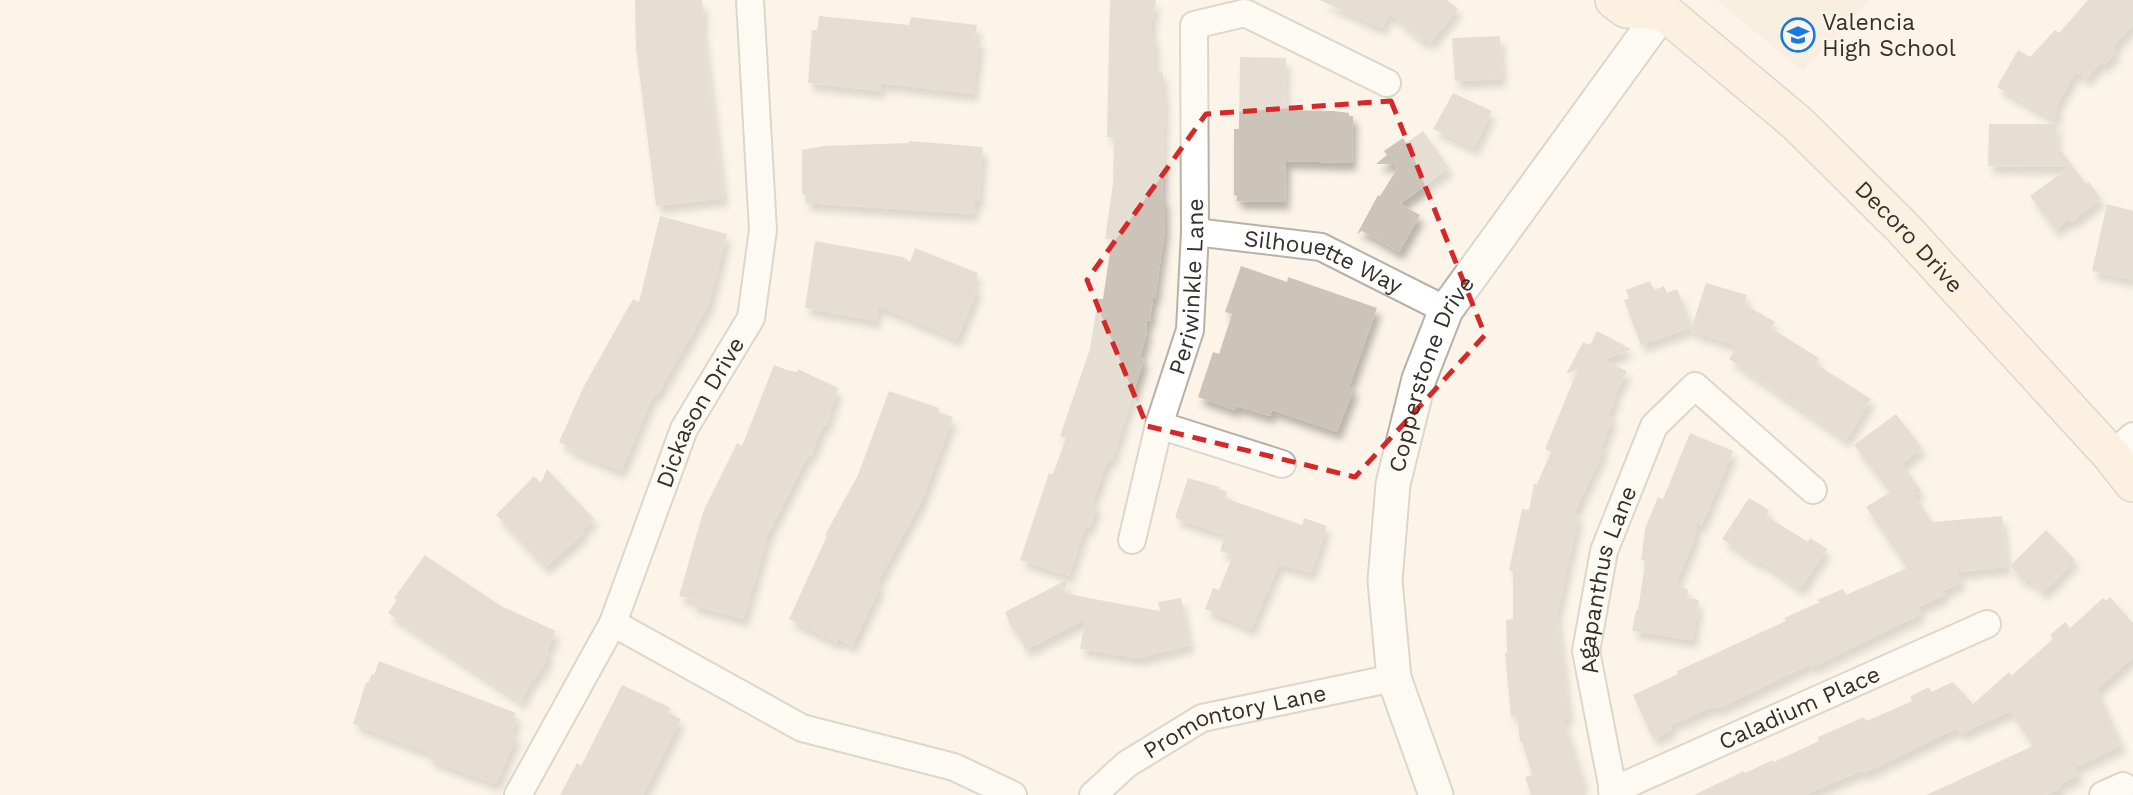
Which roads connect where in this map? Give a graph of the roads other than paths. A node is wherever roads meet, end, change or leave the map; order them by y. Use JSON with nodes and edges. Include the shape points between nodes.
{"nodes":[{"id":1,"x":750,"y":0,"type":"edge"},
{"id":2,"x":1614,"y":0,"type":"edge"},
{"id":3,"x":1659,"y":5,"type":"edge"},
{"id":4,"x":1387,"y":83,"type":"dead end"},
{"id":5,"x":1195,"y":232,"type":"junction"},
{"id":6,"x":1446,"y":310,"type":"junction"},
{"id":7,"x":1158,"y":425,"type":"junction"},
{"id":8,"x":2122,"y":445,"type":"edge"},
{"id":9,"x":1282,"y":464,"type":"dead end"},
{"id":10,"x":2133,"y":484,"type":"edge"},
{"id":11,"x":1812,"y":490,"type":"dead end"},
{"id":12,"x":1132,"y":540,"type":"dead end"},
{"id":13,"x":613,"y":623,"type":"junction"},
{"id":14,"x":1987,"y":624,"type":"dead end"},
{"id":15,"x":1394,"y":678,"type":"junction"},
{"id":16,"x":1613,"y":793,"type":"edge"},
{"id":17,"x":518,"y":795,"type":"edge"},
{"id":18,"x":1013,"y":795,"type":"edge"},
{"id":19,"x":1093,"y":795,"type":"edge"},
{"id":20,"x":1436,"y":795,"type":"edge"}],
"edges":[{"from":1,"to":13,"type":"street","name":"Dickason Drive","via":[[763,230],[751,318],[684,429]]},
{"from":2,"to":3,"type":"main road","via":[[1626,9]]},
{"from":3,"to":6,"type":"street","name":"Copperstone Drive"},
{"from":3,"to":8,"type":"main road","name":"Decoro Drive","via":[[1796,122]]},
{"from":4,"to":5,"type":"street","name":"Periwinkle Lane","via":[[1245,13],[1194,25]]},
{"from":5,"to":6,"type":"street","name":"Silhouette Way","via":[[1321,247]]},
{"from":5,"to":7,"type":"street","name":"Periwinkle Lane","via":[[1190,330]]},
{"from":6,"to":15,"type":"street","name":"Copperstone Drive","via":[[1419,379],[1394,484],[1385,581]]},
{"from":7,"to":9,"type":"street"},
{"from":7,"to":12,"type":"street","name":"Periwinkle Lane"},
{"from":8,"to":10,"type":"main road","name":"Decoro Drive"},
{"from":11,"to":16,"type":"street","name":"Agapanthus Lane","via":[[1695,386],[1654,426],[1604,551],[1586,651]]},
{"from":13,"to":17,"type":"street","name":"Dickason Drive"},
{"from":13,"to":18,"type":"street","via":[[802,728],[954,767]]},
{"from":14,"to":16,"type":"street","name":"Caladium Place"},
{"from":15,"to":19,"type":"street","name":"Promontory Lane","via":[[1202,718],[1127,764]]},
{"from":15,"to":20,"type":"street","name":"Copperstone Drive"}]}
